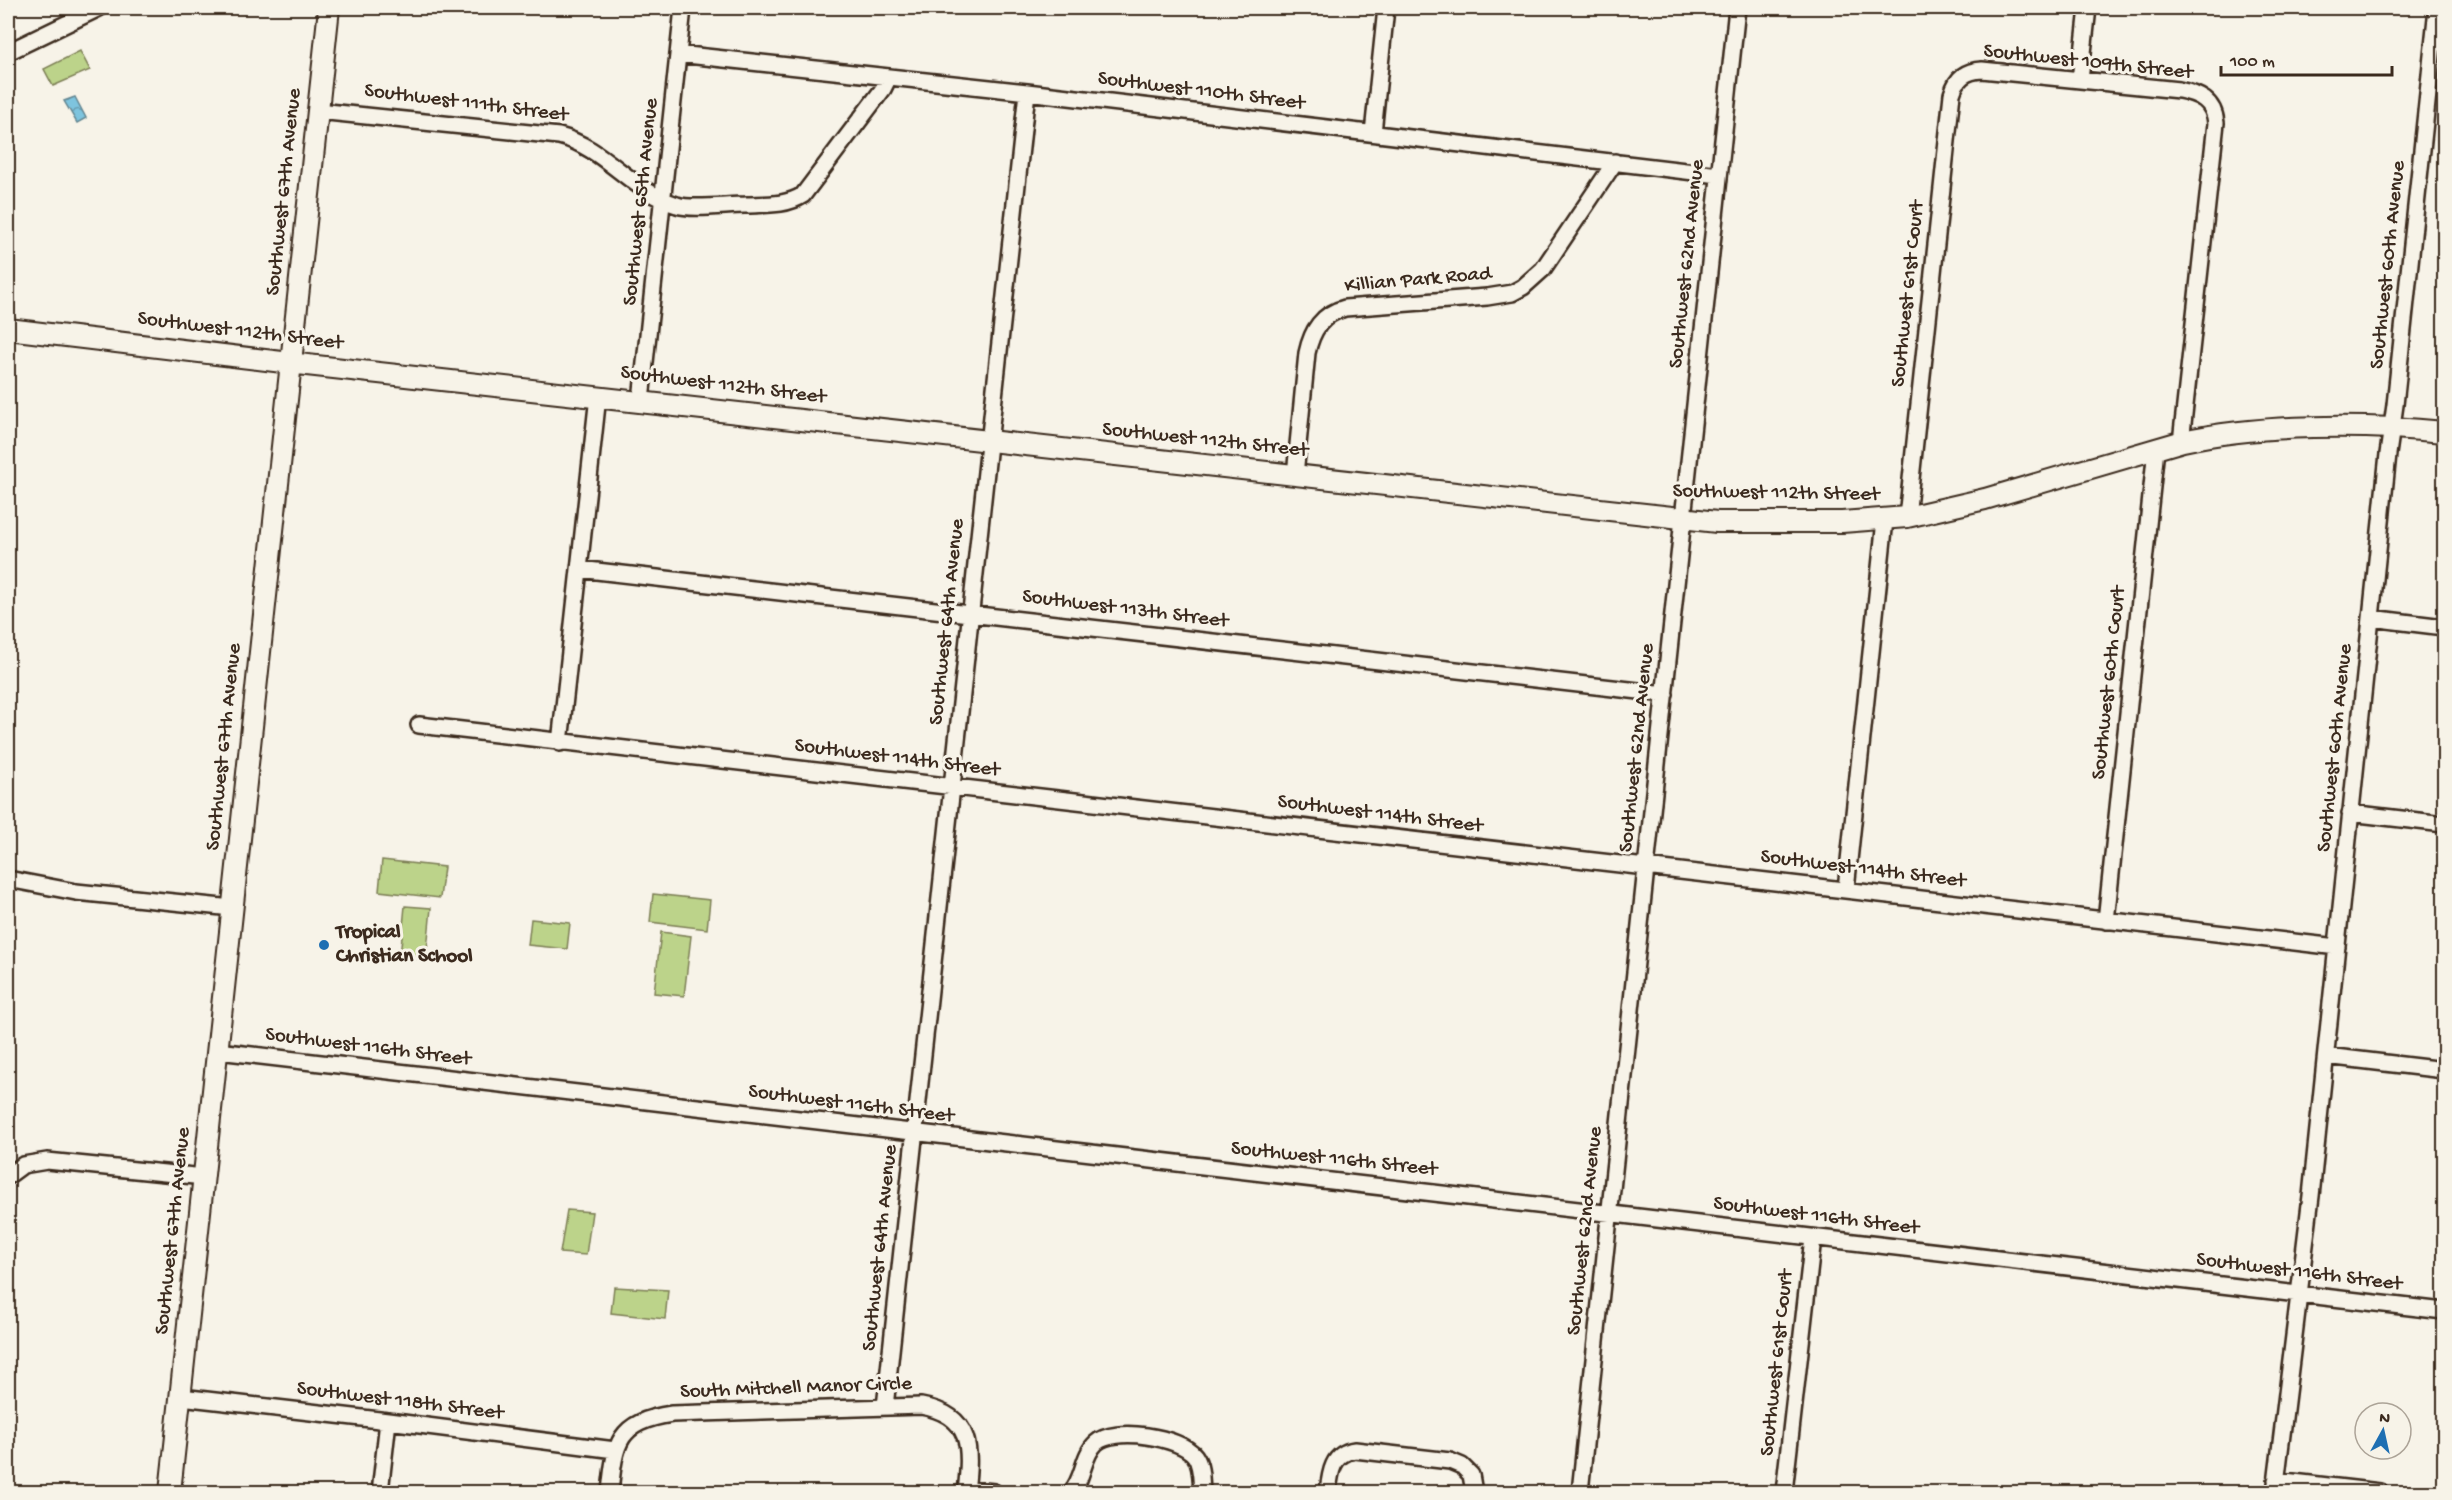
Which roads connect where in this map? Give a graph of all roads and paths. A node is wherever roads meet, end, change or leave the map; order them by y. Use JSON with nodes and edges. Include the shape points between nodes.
{"nodes":[{"id":1,"x":99,"y":8,"type":"edge"},
{"id":2,"x":330,"y":8,"type":"edge"},
{"id":3,"x":683,"y":8,"type":"edge"},
{"id":4,"x":1386,"y":8,"type":"edge"},
{"id":5,"x":1737,"y":8,"type":"edge"},
{"id":6,"x":2088,"y":8,"type":"edge"},
{"id":7,"x":2437,"y":8,"type":"edge"},
{"id":8,"x":8,"y":51,"type":"edge"},
{"id":9,"x":678,"y":54,"type":"junction"},
{"id":10,"x":888,"y":77,"type":"junction"},
{"id":11,"x":1961,"y":77,"type":"joint"},
{"id":12,"x":2080,"y":80,"type":"junction"},
{"id":13,"x":1027,"y":92,"type":"junction"},
{"id":14,"x":318,"y":111,"type":"junction"},
{"id":15,"x":1373,"y":133,"type":"junction"},
{"id":16,"x":1615,"y":162,"type":"junction"},
{"id":17,"x":1719,"y":175,"type":"junction"},
{"id":18,"x":663,"y":200,"type":"junction"},
{"id":19,"x":8,"y":329,"type":"edge"},
{"id":20,"x":290,"y":362,"type":"junction"},
{"id":21,"x":598,"y":396,"type":"junction"},
{"id":22,"x":641,"y":400,"type":"junction"},
{"id":23,"x":2391,"y":428,"type":"junction"},
{"id":24,"x":2445,"y":432,"type":"edge"},
{"id":25,"x":989,"y":440,"type":"junction"},
{"id":26,"x":2181,"y":442,"type":"junction"},
{"id":27,"x":2156,"y":449,"type":"junction"},
{"id":28,"x":1295,"y":475,"type":"junction"},
{"id":29,"x":1907,"y":517,"type":"junction"},
{"id":30,"x":1683,"y":519,"type":"junction"},
{"id":31,"x":1885,"y":520,"type":"junction"},
{"id":32,"x":579,"y":569,"type":"junction"},
{"id":33,"x":970,"y":614,"type":"junction"},
{"id":34,"x":2371,"y":618,"type":"junction"},
{"id":35,"x":2445,"y":627,"type":"edge"},
{"id":36,"x":1665,"y":694,"type":"junction"},
{"id":37,"x":418,"y":725,"type":"dead end"},
{"id":38,"x":560,"y":742,"type":"junction"},
{"id":39,"x":952,"y":786,"type":"junction"},
{"id":40,"x":2350,"y":813,"type":"junction"},
{"id":41,"x":2445,"y":824,"type":"edge"},
{"id":42,"x":1646,"y":867,"type":"junction"},
{"id":43,"x":8,"y":879,"type":"edge"},
{"id":44,"x":1846,"y":889,"type":"junction"},
{"id":45,"x":232,"y":908,"type":"junction"},
{"id":46,"x":2106,"y":921,"type":"junction"},
{"id":47,"x":2337,"y":947,"type":"junction"},
{"id":48,"x":218,"y":1051,"type":"junction"},
{"id":49,"x":2326,"y":1056,"type":"junction"},
{"id":50,"x":2445,"y":1070,"type":"edge"},
{"id":51,"x":914,"y":1133,"type":"junction"},
{"id":52,"x":8,"y":1176,"type":"edge"},
{"id":53,"x":204,"y":1177,"type":"junction"},
{"id":54,"x":1610,"y":1213,"type":"junction"},
{"id":55,"x":1813,"y":1238,"type":"junction"},
{"id":56,"x":2299,"y":1294,"type":"junction"},
{"id":57,"x":2445,"y":1311,"type":"edge"},
{"id":58,"x":181,"y":1397,"type":"junction"},
{"id":59,"x":885,"y":1407,"type":"junction"},
{"id":60,"x":388,"y":1420,"type":"junction"},
{"id":61,"x":615,"y":1450,"type":"junction"},
{"id":62,"x":2276,"y":1486,"type":"edge"},
{"id":63,"x":966,"y":1491,"type":"edge"},
{"id":64,"x":171,"y":1492,"type":"edge"},
{"id":65,"x":380,"y":1492,"type":"edge"},
{"id":66,"x":610,"y":1492,"type":"edge"},
{"id":67,"x":994,"y":1492,"type":"edge"},
{"id":68,"x":1071,"y":1492,"type":"edge"},
{"id":69,"x":1202,"y":1492,"type":"edge"},
{"id":70,"x":1328,"y":1492,"type":"edge"},
{"id":71,"x":1474,"y":1492,"type":"edge"},
{"id":72,"x":1580,"y":1492,"type":"edge"},
{"id":73,"x":1784,"y":1492,"type":"edge"},
{"id":74,"x":2380,"y":1492,"type":"edge"}],
"edges":[{"from":1,"to":8,"type":"street"},
{"from":2,"to":14,"type":"main road","name":"Southwest 67th Avenue"},
{"from":3,"to":9,"type":"street","name":"Southwest 65th Avenue"},
{"from":4,"to":15,"type":"street"},
{"from":5,"to":17,"type":"street","name":"Southwest 62nd Avenue"},
{"from":6,"to":12,"type":"street"},
{"from":7,"to":23,"type":"street","name":"Southwest 60th Avenue"},
{"from":9,"to":10,"type":"street","name":"Southwest 110th Street"},
{"from":9,"to":18,"type":"street","name":"Southwest 65th Avenue"},
{"from":10,"to":13,"type":"street","name":"Southwest 110th Street"},
{"from":10,"to":18,"type":"street","via":[[809,188],[795,200],[679,206]]},
{"from":11,"to":12,"type":"street","name":"Southwest 109th Street","via":[[1982,70]]},
{"from":11,"to":29,"type":"street","name":"Southwest 61st Court","via":[[1952,94]]},
{"from":12,"to":26,"type":"street","name":"Southwest 109th Street","via":[[2191,92],[2210,104],[2216,123]]},
{"from":13,"to":15,"type":"street","name":"Southwest 110th Street"},
{"from":13,"to":25,"type":"street","name":"Southwest 64th Avenue"},
{"from":14,"to":18,"type":"street","name":"Southwest 111th Street","via":[[559,136],[588,149]]},
{"from":14,"to":20,"type":"main road","name":"Southwest 67th Avenue"},
{"from":15,"to":16,"type":"street","name":"Southwest 110th Street"},
{"from":16,"to":17,"type":"street","name":"Southwest 110th Street"},
{"from":16,"to":28,"type":"street","name":"Killian Park Road","via":[[1542,269],[1523,287],[1487,297],[1345,308],[1322,320],[1307,353]]},
{"from":17,"to":30,"type":"street","name":"Southwest 62nd Avenue"},
{"from":18,"to":22,"type":"street","name":"Southwest 65th Avenue"},
{"from":19,"to":20,"type":"main road","name":"Southwest 112th Street"},
{"from":20,"to":21,"type":"main road","name":"Southwest 112th Street"},
{"from":20,"to":45,"type":"main road","name":"Southwest 67th Avenue"},
{"from":21,"to":22,"type":"main road","name":"Southwest 112th Street"},
{"from":21,"to":32,"type":"street"},
{"from":22,"to":25,"type":"main road","name":"Southwest 112th Street"},
{"from":23,"to":24,"type":"main road"},
{"from":23,"to":26,"type":"main road","name":"Southwest 112th Street","via":[[2274,430]]},
{"from":23,"to":34,"type":"street","name":"Southwest 60th Avenue"},
{"from":25,"to":28,"type":"main road","name":"Southwest 112th Street"},
{"from":25,"to":33,"type":"street","name":"Southwest 64th Avenue"},
{"from":26,"to":27,"type":"main road","name":"Southwest 112th Street"},
{"from":27,"to":29,"type":"main road","name":"Southwest 112th Street","via":[[1985,499]]},
{"from":27,"to":46,"type":"street","name":"Southwest 60th Court"},
{"from":28,"to":30,"type":"main road","name":"Southwest 112th Street"},
{"from":29,"to":31,"type":"main road","name":"Southwest 112th Street"},
{"from":30,"to":31,"type":"main road","name":"Southwest 112th Street"},
{"from":30,"to":36,"type":"street","name":"Southwest 62nd Avenue"},
{"from":31,"to":44,"type":"street"},
{"from":32,"to":33,"type":"street","name":"Southwest 113th Street"},
{"from":32,"to":38,"type":"street"},
{"from":33,"to":36,"type":"street","name":"Southwest 113th Street"},
{"from":33,"to":39,"type":"street","name":"Southwest 64th Avenue"},
{"from":34,"to":35,"type":"street"},
{"from":34,"to":40,"type":"street","name":"Southwest 60th Avenue"},
{"from":36,"to":42,"type":"street","name":"Southwest 62nd Avenue"},
{"from":37,"to":38,"type":"street","name":"Southwest 114th Street"},
{"from":38,"to":39,"type":"street","name":"Southwest 114th Street"},
{"from":39,"to":42,"type":"street","name":"Southwest 114th Street"},
{"from":39,"to":51,"type":"street","name":"Southwest 64th Avenue"},
{"from":40,"to":41,"type":"street"},
{"from":40,"to":47,"type":"street","name":"Southwest 60th Avenue"},
{"from":42,"to":44,"type":"street","name":"Southwest 114th Street"},
{"from":42,"to":54,"type":"street","name":"Southwest 62nd Avenue"},
{"from":43,"to":45,"type":"street","via":[[76,891]]},
{"from":44,"to":46,"type":"street","name":"Southwest 114th Street"},
{"from":45,"to":48,"type":"main road","name":"Southwest 67th Avenue"},
{"from":46,"to":47,"type":"street","name":"Southwest 114th Street"},
{"from":47,"to":49,"type":"street","name":"Southwest 60th Avenue"},
{"from":48,"to":51,"type":"street","name":"Southwest 116th Street"},
{"from":48,"to":53,"type":"main road","name":"Southwest 67th Avenue"},
{"from":49,"to":50,"type":"street"},
{"from":49,"to":56,"type":"street","name":"Southwest 60th Avenue"},
{"from":51,"to":54,"type":"street","name":"Southwest 116th Street"},
{"from":51,"to":59,"type":"street","name":"Southwest 64th Avenue"},
{"from":52,"to":53,"type":"street","via":[[23,1166],[48,1161]]},
{"from":53,"to":58,"type":"main road","name":"Southwest 67th Avenue"},
{"from":54,"to":55,"type":"street","name":"Southwest 116th Street"},
{"from":54,"to":72,"type":"street","name":"Southwest 62nd Avenue"},
{"from":55,"to":56,"type":"street","name":"Southwest 116th Street"},
{"from":55,"to":73,"type":"street","name":"Southwest 61st Court"},
{"from":56,"to":57,"type":"street","name":"Southwest 116th Street"},
{"from":56,"to":62,"type":"street","name":"Southwest 60th Avenue"},
{"from":58,"to":60,"type":"street","name":"Southwest 118th Street"},
{"from":58,"to":64,"type":"main road","name":"Southwest 67th Avenue"},
{"from":59,"to":61,"type":"street","name":"South Mitchell Manor Circle","via":[[653,1417],[629,1430]]},
{"from":59,"to":63,"type":"street","name":"South Mitchell Manor Circle","via":[[934,1408],[958,1422],[968,1442]]},
{"from":60,"to":61,"type":"street","name":"Southwest 118th Street"},
{"from":60,"to":65,"type":"street"},
{"from":61,"to":66,"type":"street"},
{"from":62,"to":74,"type":"street"},
{"from":63,"to":67,"type":"street"},
{"from":68,"to":69,"type":"street","via":[[1096,1443],[1125,1435],[1184,1446],[1199,1464]]},
{"from":70,"to":71,"type":"street","via":[[1332,1467],[1341,1454],[1362,1451],[1450,1461],[1468,1470]]}]}
